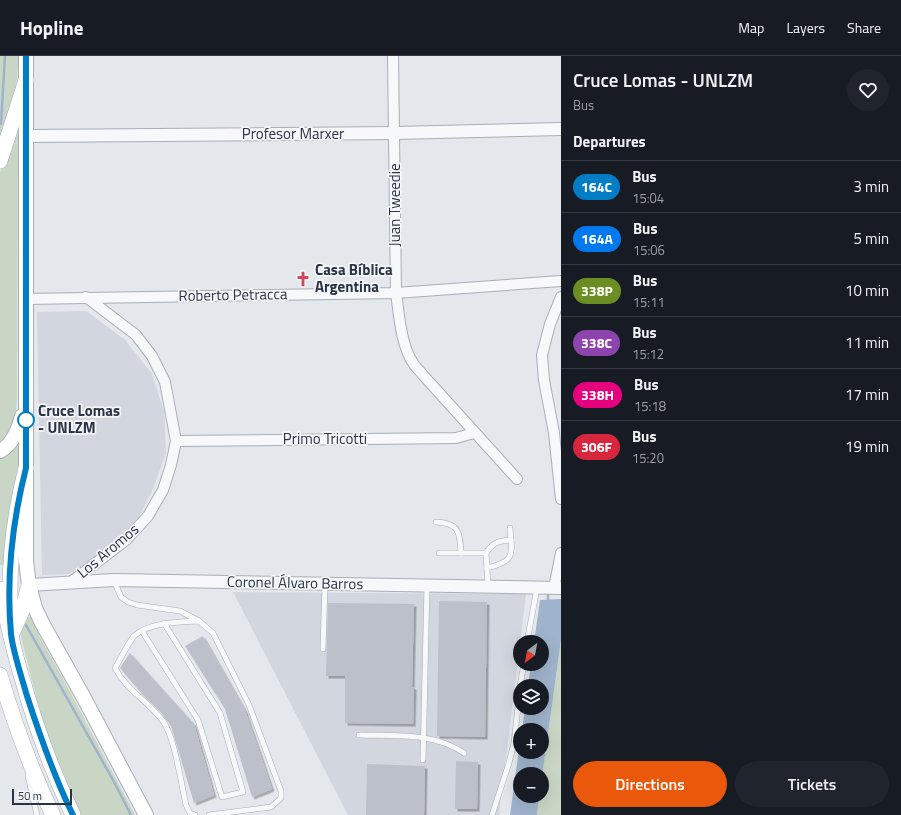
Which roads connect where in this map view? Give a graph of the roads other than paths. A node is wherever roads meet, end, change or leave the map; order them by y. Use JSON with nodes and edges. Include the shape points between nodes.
{"nodes":[{"id":1,"x":26,"y":56,"type":"edge"},
{"id":2,"x":393,"y":56,"type":"edge"},
{"id":3,"x":26,"y":80,"type":"junction"},
{"id":4,"x":561,"y":129,"type":"edge"},
{"id":5,"x":395,"y":133,"type":"junction"},
{"id":6,"x":25,"y":136,"type":"junction"},
{"id":7,"x":0,"y":161,"type":"edge"},
{"id":8,"x":561,"y":281,"type":"edge"},
{"id":9,"x":396,"y":293,"type":"junction"},
{"id":10,"x":86,"y":297,"type":"junction"},
{"id":11,"x":561,"y":297,"type":"edge"},
{"id":12,"x":25,"y":299,"type":"junction"},
{"id":13,"x":26,"y":400,"type":"junction"},
{"id":14,"x":474,"y":432,"type":"junction"},
{"id":15,"x":557,"y":433,"type":"edge"},
{"id":16,"x":176,"y":441,"type":"junction"},
{"id":17,"x":0,"y":451,"type":"edge"},
{"id":18,"x":26,"y":468,"type":"junction"},
{"id":19,"x":517,"y":479,"type":"dead end"},
{"id":20,"x":561,"y":499,"type":"edge"},
{"id":21,"x":436,"y":522,"type":"dead end"},
{"id":22,"x":510,"y":528,"type":"dead end"},
{"id":23,"x":511,"y":540,"type":"junction"},
{"id":24,"x":439,"y":553,"type":"dead end"},
{"id":25,"x":461,"y":553,"type":"junction"},
{"id":26,"x":486,"y":553,"type":"junction"},
{"id":27,"x":561,"y":553,"type":"edge"},
{"id":28,"x":487,"y":568,"type":"junction"},
{"id":29,"x":114,"y":580,"type":"junction"},
{"id":30,"x":71,"y":582,"type":"junction"},
{"id":31,"x":325,"y":584,"type":"junction"},
{"id":32,"x":29,"y":585,"type":"junction"},
{"id":33,"x":427,"y":586,"type":"junction"},
{"id":34,"x":488,"y":587,"type":"junction"},
{"id":35,"x":537,"y":588,"type":"junction"},
{"id":36,"x":557,"y":588,"type":"edge"},
{"id":37,"x":0,"y":589,"type":"edge"},
{"id":38,"x":199,"y":622,"type":"junction"},
{"id":39,"x":164,"y":623,"type":"junction"},
{"id":40,"x":142,"y":631,"type":"junction"},
{"id":41,"x":528,"y":635,"type":"edge"},
{"id":42,"x":11,"y":636,"type":"junction"},
{"id":43,"x":323,"y":649,"type":"dead end"},
{"id":44,"x":0,"y":675,"type":"edge"},
{"id":45,"x":517,"y":715,"type":"edge"},
{"id":46,"x":14,"y":719,"type":"junction"},
{"id":47,"x":359,"y":735,"type":"dead end"},
{"id":48,"x":424,"y":737,"type":"junction"},
{"id":49,"x":464,"y":753,"type":"dead end"},
{"id":50,"x":423,"y":760,"type":"dead end"},
{"id":51,"x":37,"y":815,"type":"edge"},
{"id":52,"x":53,"y":815,"type":"edge"},
{"id":53,"x":73,"y":815,"type":"edge"},
{"id":54,"x":146,"y":815,"type":"edge"},
{"id":55,"x":195,"y":815,"type":"edge"},
{"id":56,"x":209,"y":815,"type":"edge"},
{"id":57,"x":492,"y":815,"type":"edge"}],
"edges":[{"from":1,"to":3,"type":"main road"},
{"from":2,"to":5,"type":"street","name":"Juan Tweedie"},
{"from":3,"to":6,"type":"main road"},
{"from":3,"to":7,"type":"main road"},
{"from":4,"to":5,"type":"street","name":"Profesor Marxer"},
{"from":5,"to":6,"type":"street","name":"Profesor Marxer"},
{"from":5,"to":9,"type":"street","name":"Juan Tweedie"},
{"from":6,"to":12,"type":"main road"},
{"from":8,"to":9,"type":"street","name":"Roberto Petracca"},
{"from":9,"to":10,"type":"street","name":"Roberto Petracca"},
{"from":9,"to":14,"type":"street","name":"Juan Tweedie","via":[[399,321],[412,362]]},
{"from":10,"to":12,"type":"street","name":"Roberto Petracca"},
{"from":10,"to":16,"type":"street","name":"Los Aromos","via":[[136,335],[152,356],[164,382]]},
{"from":11,"to":15,"type":"street","via":[[550,324],[542,355],[544,380]]},
{"from":12,"to":13,"type":"main road"},
{"from":13,"to":17,"type":"main road","via":[[14,438]]},
{"from":13,"to":18,"type":"main road"},
{"from":14,"to":16,"type":"street","name":"Primo Tricotti","via":[[456,438]]},
{"from":14,"to":19,"type":"street","name":"Juan Tweedie"},
{"from":15,"to":20,"type":"street"},
{"from":16,"to":30,"type":"street","name":"Los Aromos","via":[[163,490],[148,516],[126,540]]},
{"from":18,"to":32,"type":"main road","via":[[26,561]]},
{"from":18,"to":42,"type":"main road","via":[[11,546]]},
{"from":21,"to":25,"type":"lane","via":[[447,523],[458,530],[461,537]]},
{"from":22,"to":23,"type":"lane"},
{"from":23,"to":26,"type":"lane","via":[[493,544]]},
{"from":23,"to":28,"type":"lane","via":[[509,560],[502,565]]},
{"from":24,"to":25,"type":"lane"},
{"from":25,"to":26,"type":"lane"},
{"from":26,"to":28,"type":"lane"},
{"from":27,"to":36,"type":"street"},
{"from":28,"to":34,"type":"lane"},
{"from":29,"to":30,"type":"street","name":"Coronel Álvaro Barros"},
{"from":29,"to":31,"type":"street","name":"Coronel Álvaro Barros"},
{"from":29,"to":38,"type":"lane","via":[[121,597],[128,602],[180,611]]},
{"from":30,"to":32,"type":"street","name":"Coronel Álvaro Barros"},
{"from":31,"to":33,"type":"street","name":"Coronel Álvaro Barros"},
{"from":31,"to":43,"type":"lane"},
{"from":32,"to":42,"type":"main road","via":[[22,611]]},
{"from":32,"to":54,"type":"main road","via":[[42,623]]},
{"from":33,"to":34,"type":"street","name":"Coronel Álvaro Barros"},
{"from":33,"to":48,"type":"lane"},
{"from":34,"to":35,"type":"street","name":"Coronel Álvaro Barros"},
{"from":35,"to":36,"type":"street","name":"Coronel Álvaro Barros"},
{"from":35,"to":41,"type":"lane"},
{"from":37,"to":42,"type":"main road"},
{"from":38,"to":39,"type":"lane"},
{"from":38,"to":56,"type":"lane","via":[[213,633],[249,705],[281,791],[281,798],[271,807]]},
{"from":39,"to":40,"type":"lane"},
{"from":39,"to":40,"type":"lane","via":[[220,713],[243,792],[222,797],[198,720]]},
{"from":40,"to":55,"type":"lane","via":[[134,637],[115,668],[120,678],[163,721],[172,743],[186,805],[190,813]]},
{"from":42,"to":53,"type":"main road","via":[[38,728]]},
{"from":44,"to":46,"type":"main road"},
{"from":45,"to":57,"type":"lane","via":[[514,743]]},
{"from":46,"to":51,"type":"lane"},
{"from":46,"to":52,"type":"main road"},
{"from":47,"to":48,"type":"lane"},
{"from":48,"to":49,"type":"lane","via":[[453,746]]},
{"from":48,"to":50,"type":"lane"}]}
